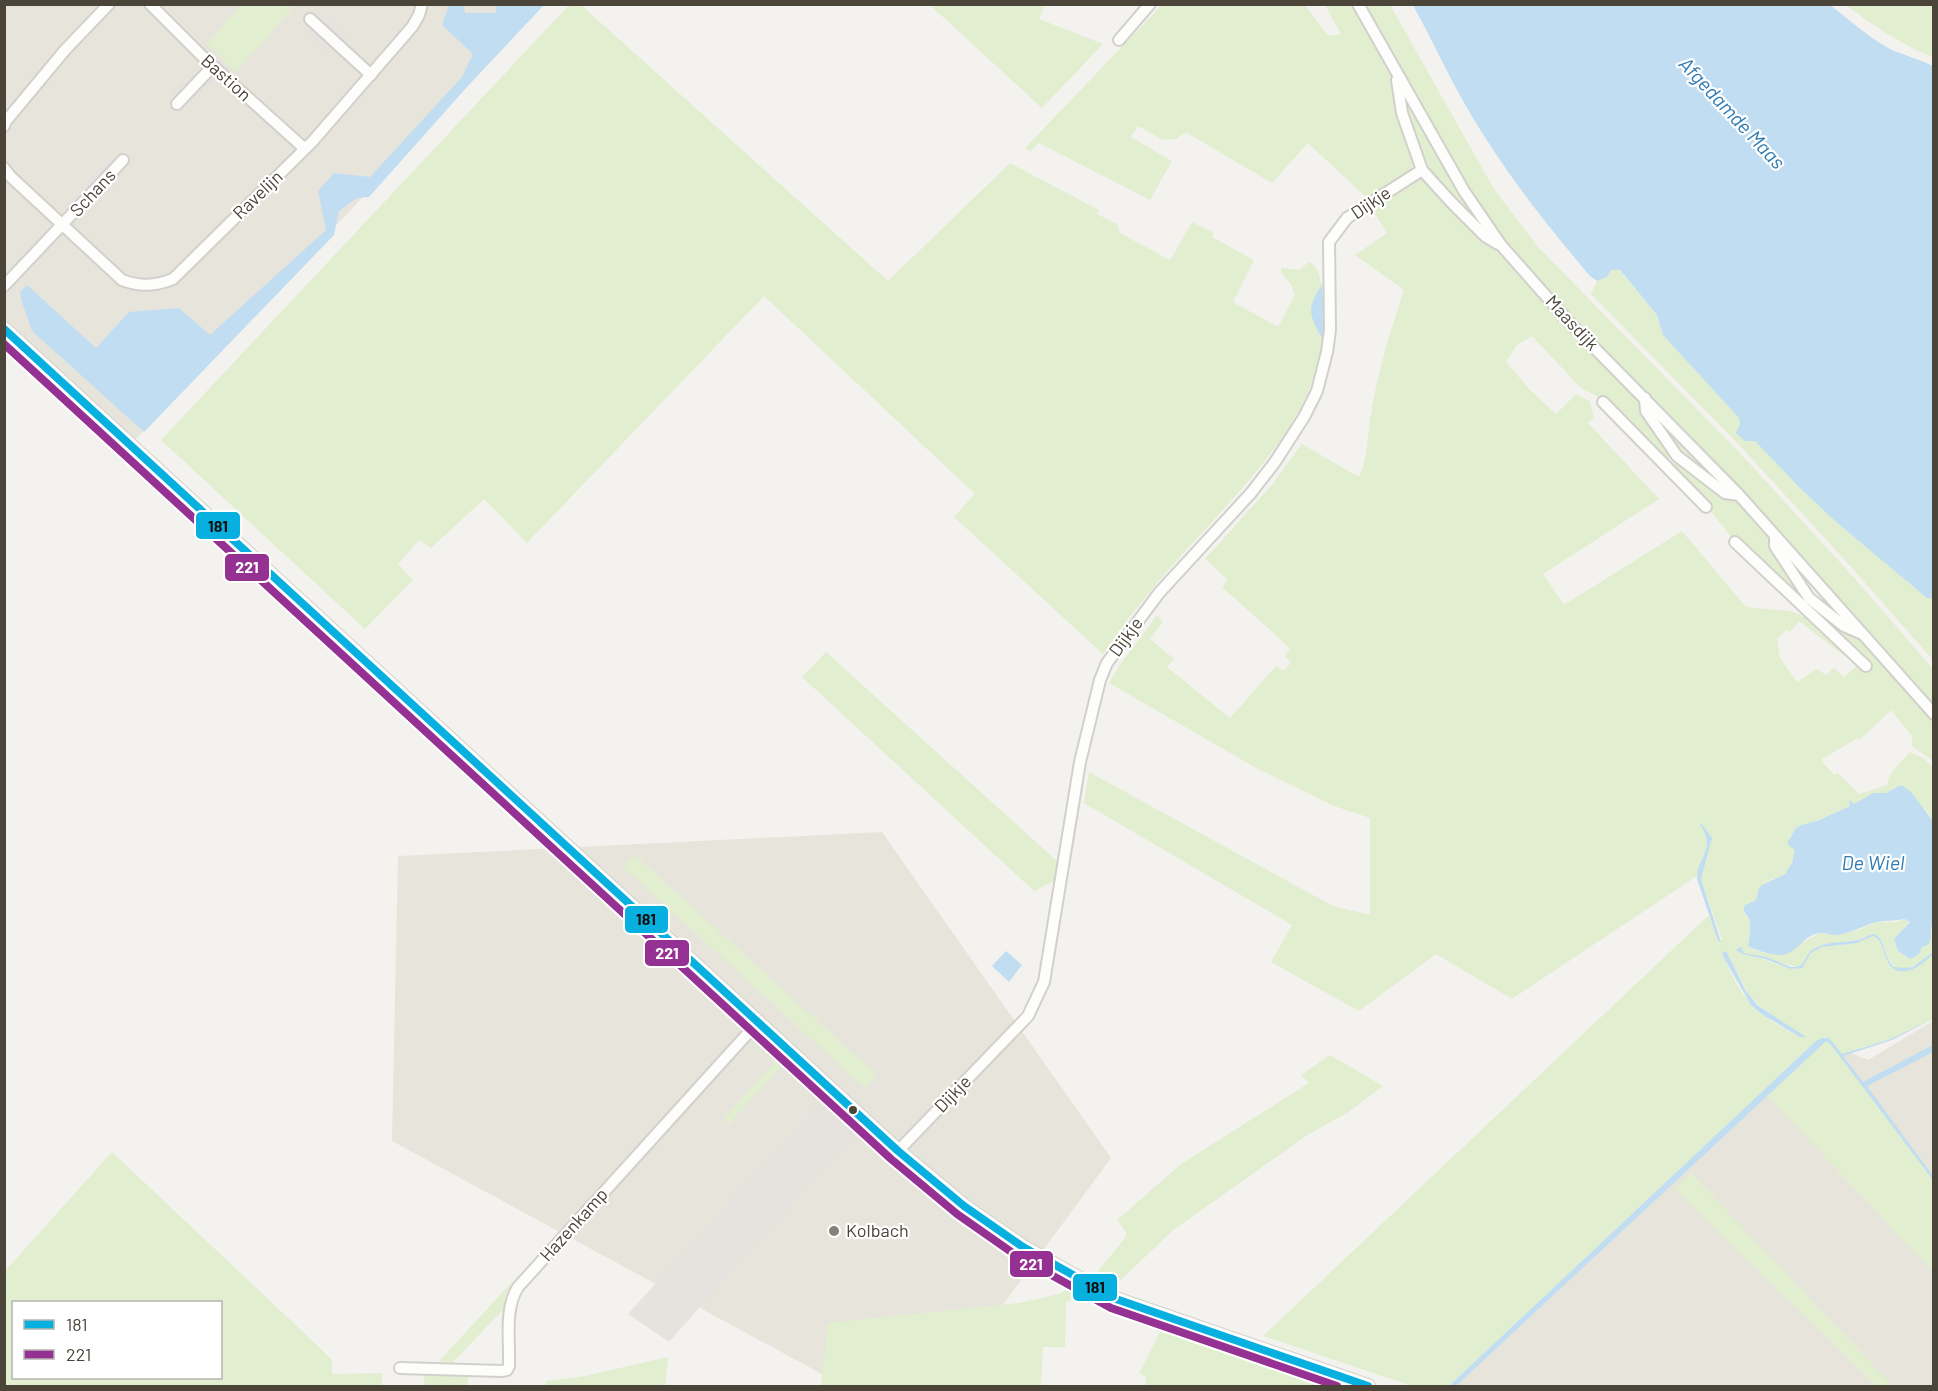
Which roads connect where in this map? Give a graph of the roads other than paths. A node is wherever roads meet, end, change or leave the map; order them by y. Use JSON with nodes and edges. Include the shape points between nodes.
{"nodes":[{"id":1,"x":109,"y":4,"type":"edge"},
{"id":2,"x":150,"y":4,"type":"edge"},
{"id":3,"x":422,"y":4,"type":"edge"},
{"id":4,"x":1150,"y":4,"type":"edge"},
{"id":5,"x":1358,"y":4,"type":"edge"},
{"id":6,"x":310,"y":19,"type":"dead end"},
{"id":7,"x":1119,"y":40,"type":"dead end"},
{"id":8,"x":213,"y":66,"type":"junction"},
{"id":9,"x":1396,"y":74,"type":"junction"},
{"id":10,"x":371,"y":75,"type":"junction"},
{"id":11,"x":177,"y":104,"type":"dead end"},
{"id":12,"x":4,"y":126,"type":"edge"},
{"id":13,"x":305,"y":149,"type":"junction"},
{"id":14,"x":123,"y":160,"type":"dead end"},
{"id":15,"x":4,"y":168,"type":"edge"},
{"id":16,"x":1422,"y":170,"type":"junction"},
{"id":17,"x":62,"y":225,"type":"junction"},
{"id":18,"x":1501,"y":245,"type":"junction"},
{"id":19,"x":4,"y":286,"type":"edge"},
{"id":20,"x":4,"y":329,"type":"edge"},
{"id":21,"x":1645,"y":398,"type":"junction"},
{"id":22,"x":1603,"y":402,"type":"dead end"},
{"id":23,"x":1677,"y":456,"type":"junction"},
{"id":24,"x":1667,"y":466,"type":"junction"},
{"id":25,"x":1739,"y":495,"type":"junction"},
{"id":26,"x":1706,"y":507,"type":"dead end"},
{"id":27,"x":1775,"y":535,"type":"junction"},
{"id":28,"x":1736,"y":542,"type":"dead end"},
{"id":29,"x":1806,"y":601,"type":"junction"},
{"id":30,"x":1863,"y":634,"type":"junction"},
{"id":31,"x":1866,"y":666,"type":"dead end"},
{"id":32,"x":1934,"y":714,"type":"edge"},
{"id":33,"x":759,"y":1022,"type":"junction"},
{"id":34,"x":898,"y":1151,"type":"junction"},
{"id":35,"x":400,"y":1368,"type":"dead end"},
{"id":36,"x":1368,"y":1386,"type":"edge"}],
"edges":[{"from":1,"to":12,"type":"street","via":[[65,50]]},
{"from":2,"to":8,"type":"street","name":"Bastion"},
{"from":3,"to":10,"type":"street","name":"Ravelijn","via":[[412,27]]},
{"from":4,"to":7,"type":"street"},
{"from":5,"to":9,"type":"street","name":"Maasdijk"},
{"from":6,"to":10,"type":"street"},
{"from":8,"to":11,"type":"street"},
{"from":8,"to":13,"type":"street","name":"Bastion"},
{"from":9,"to":16,"type":"street","name":"Maasdijk","via":[[1402,113]]},
{"from":9,"to":18,"type":"street","name":"Maasdijk","via":[[1464,191]]},
{"from":10,"to":13,"type":"street","name":"Ravelijn"},
{"from":13,"to":17,"type":"street","name":"Ravelijn","via":[[173,279],[160,284],[135,285],[122,280]]},
{"from":14,"to":17,"type":"street","name":"Schans"},
{"from":15,"to":17,"type":"street","name":"Ravelijn"},
{"from":16,"to":18,"type":"street","name":"Maasdijk","via":[[1485,236]]},
{"from":16,"to":34,"type":"street","name":"Dijkje","via":[[1347,218],[1329,242],[1327,352],[1317,391],[1304,417],[1251,493],[1159,593],[1107,663],[1080,762],[1048,964],[1038,998],[1028,1016]]},
{"from":17,"to":19,"type":"street"},
{"from":18,"to":21,"type":"street","name":"Maasdijk","via":[[1568,321]]},
{"from":20,"to":33,"type":"street"},
{"from":21,"to":23,"type":"street","name":"Maasdijk","via":[[1646,411]]},
{"from":21,"to":25,"type":"street","name":"Maasdijk"},
{"from":22,"to":24,"type":"street"},
{"from":23,"to":24,"type":"street"},
{"from":23,"to":25,"type":"street","name":"Maasdijk","via":[[1725,493]]},
{"from":24,"to":26,"type":"street"},
{"from":25,"to":27,"type":"street","name":"Maasdijk"},
{"from":27,"to":29,"type":"street","name":"Maasdijk","via":[[1775,546]]},
{"from":27,"to":30,"type":"street","name":"Maasdijk"},
{"from":28,"to":29,"type":"street","name":"Maasdijk"},
{"from":29,"to":30,"type":"street","name":"Maasdijk"},
{"from":29,"to":31,"type":"street","name":"Maasdijk"},
{"from":30,"to":32,"type":"street","name":"Maasdijk"},
{"from":33,"to":34,"type":"street"},
{"from":33,"to":35,"type":"street","name":"Hazenkamp","via":[[518,1287],[510,1306],[507,1370]]},
{"from":34,"to":36,"type":"street","via":[[964,1206],[1023,1247],[1116,1299]]}]}
